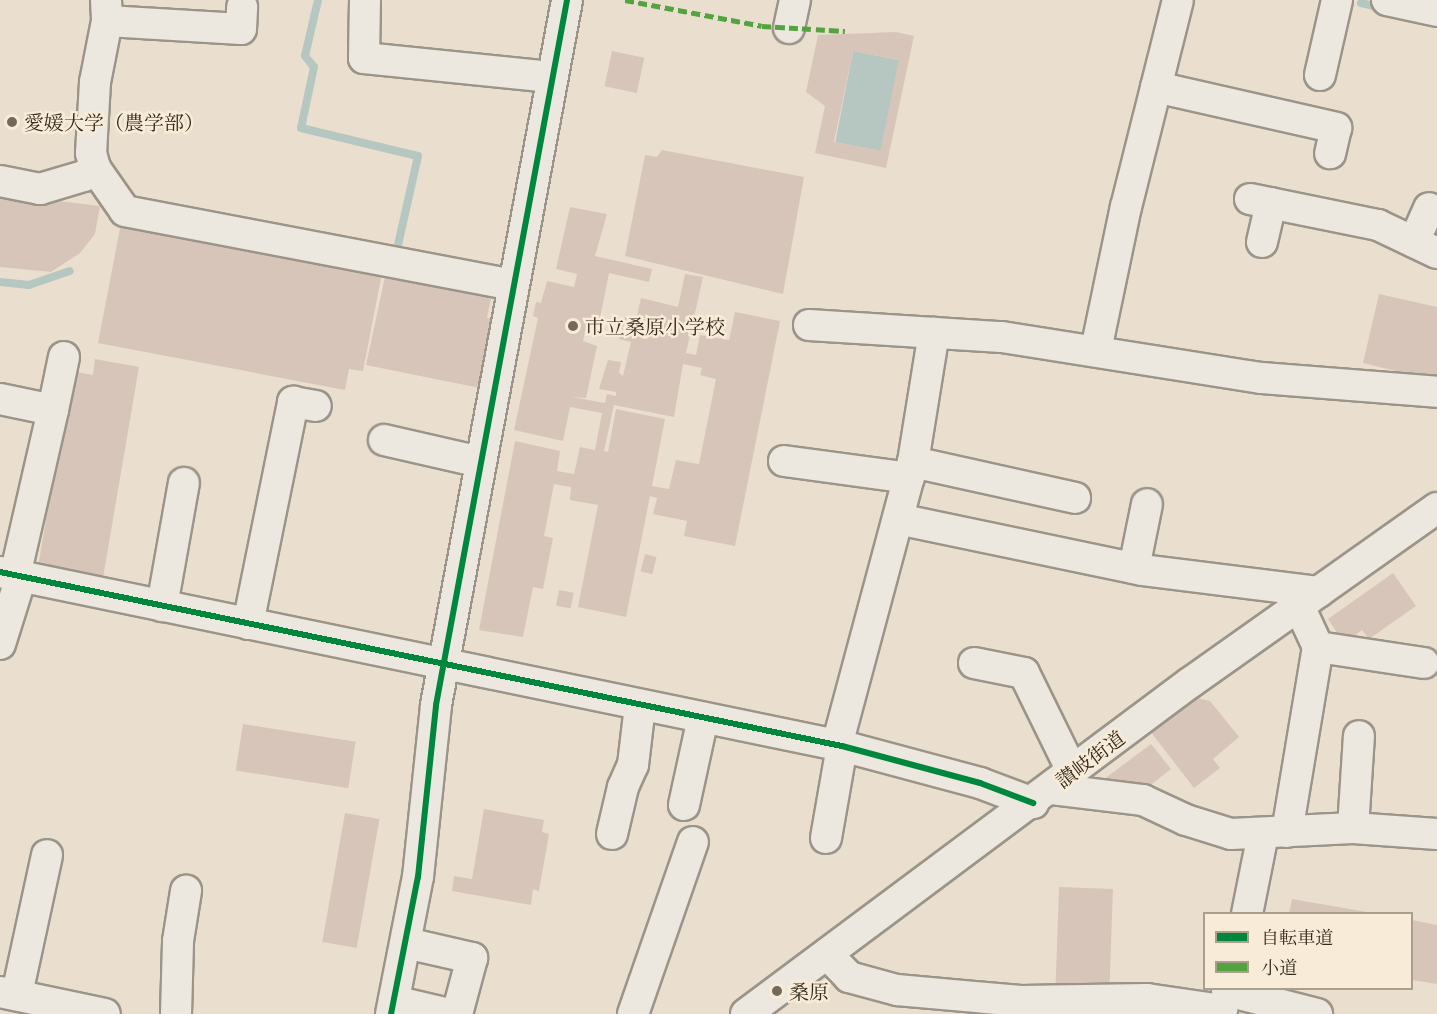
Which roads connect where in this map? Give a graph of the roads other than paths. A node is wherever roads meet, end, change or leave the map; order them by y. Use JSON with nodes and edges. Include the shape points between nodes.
{"nodes":[{"id":1,"x":365,"y":0,"type":"edge"},
{"id":2,"x":567,"y":0,"type":"edge"},
{"id":3,"x":1178,"y":0,"type":"edge"},
{"id":4,"x":1337,"y":0,"type":"edge"},
{"id":5,"x":1387,"y":0,"type":"edge"},
{"id":6,"x":242,"y":7,"type":"dead end"},
{"id":7,"x":106,"y":10,"type":"edge"},
{"id":8,"x":1437,"y":10,"type":"edge"},
{"id":9,"x":1320,"y":75,"type":"dead end"},
{"id":10,"x":551,"y":77,"type":"junction"},
{"id":11,"x":1156,"y":87,"type":"junction"},
{"id":12,"x":1330,"y":153,"type":"dead end"},
{"id":13,"x":95,"y":168,"type":"junction"},
{"id":14,"x":0,"y":181,"type":"edge"},
{"id":15,"x":1429,"y":208,"type":"dead end"},
{"id":16,"x":1262,"y":242,"type":"dead end"},
{"id":17,"x":1425,"y":247,"type":"edge"},
{"id":18,"x":513,"y":285,"type":"junction"},
{"id":19,"x":809,"y":325,"type":"dead end"},
{"id":20,"x":934,"y":333,"type":"junction"},
{"id":21,"x":1096,"y":350,"type":"junction"},
{"id":22,"x":64,"y":357,"type":"dead end"},
{"id":23,"x":1437,"y":392,"type":"edge"},
{"id":24,"x":0,"y":399,"type":"edge"},
{"id":25,"x":316,"y":406,"type":"dead end"},
{"id":26,"x":53,"y":410,"type":"junction"},
{"id":27,"x":384,"y":440,"type":"dead end"},
{"id":28,"x":784,"y":461,"type":"dead end"},
{"id":29,"x":481,"y":462,"type":"junction"},
{"id":30,"x":911,"y":470,"type":"junction"},
{"id":31,"x":184,"y":483,"type":"dead end"},
{"id":32,"x":1075,"y":498,"type":"dead end"},
{"id":33,"x":1147,"y":504,"type":"dead end"},
{"id":34,"x":1437,"y":508,"type":"edge"},
{"id":35,"x":898,"y":519,"type":"junction"},
{"id":36,"x":1134,"y":568,"type":"junction"},
{"id":37,"x":12,"y":575,"type":"edge"},
{"id":38,"x":1309,"y":599,"type":"junction"},
{"id":39,"x":162,"y":606,"type":"junction"},
{"id":40,"x":248,"y":624,"type":"junction"},
{"id":41,"x":0,"y":644,"type":"edge"},
{"id":42,"x":1318,"y":647,"type":"junction"},
{"id":43,"x":974,"y":663,"type":"dead end"},
{"id":44,"x":1424,"y":663,"type":"dead end"},
{"id":45,"x":444,"y":665,"type":"junction"},
{"id":46,"x":640,"y":705,"type":"junction"},
{"id":47,"x":703,"y":718,"type":"junction"},
{"id":48,"x":1359,"y":736,"type":"dead end"},
{"id":49,"x":839,"y":746,"type":"junction"},
{"id":50,"x":1052,"y":788,"type":"junction"},
{"id":51,"x":684,"y":805,"type":"dead end"},
{"id":52,"x":1353,"y":828,"type":"junction"},
{"id":53,"x":1275,"y":833,"type":"junction"},
{"id":54,"x":612,"y":834,"type":"dead end"},
{"id":55,"x":1437,"y":834,"type":"edge"},
{"id":56,"x":826,"y":838,"type":"dead end"},
{"id":57,"x":693,"y":842,"type":"dead end"},
{"id":58,"x":46,"y":855,"type":"dead end"},
{"id":59,"x":186,"y":891,"type":"dead end"},
{"id":60,"x":1248,"y":912,"type":"edge"},
{"id":61,"x":406,"y":943,"type":"junction"},
{"id":62,"x":827,"y":954,"type":"junction"},
{"id":63,"x":19,"y":999,"type":"edge"},
{"id":64,"x":1224,"y":1001,"type":"edge"},
{"id":65,"x":919,"y":1003,"type":"edge"},
{"id":66,"x":1041,"y":1007,"type":"edge"},
{"id":67,"x":392,"y":1008,"type":"edge"},
{"id":68,"x":105,"y":1014,"type":"edge"},
{"id":69,"x":176,"y":1014,"type":"edge"},
{"id":70,"x":449,"y":1014,"type":"edge"},
{"id":71,"x":457,"y":1014,"type":"edge"},
{"id":72,"x":633,"y":1014,"type":"edge"},
{"id":73,"x":746,"y":1014,"type":"edge"},
{"id":74,"x":1317,"y":1014,"type":"edge"}],
"edges":[{"from":1,"to":10,"type":"street","via":[[364,58]]},
{"from":2,"to":10,"type":"street"},
{"from":3,"to":11,"type":"street"},
{"from":4,"to":9,"type":"street"},
{"from":5,"to":8,"type":"street"},
{"from":6,"to":7,"type":"street","via":[[241,29]]},
{"from":7,"to":13,"type":"street","via":[[95,82],[91,153]]},
{"from":10,"to":18,"type":"street"},
{"from":11,"to":12,"type":"street","via":[[1336,128]]},
{"from":11,"to":21,"type":"street"},
{"from":13,"to":14,"type":"street","via":[[84,176],[40,189]]},
{"from":13,"to":18,"type":"street","via":[[125,211]]},
{"from":15,"to":17,"type":"street"},
{"from":16,"to":17,"type":"street","via":[[1260,201],[1378,225]]},
{"from":18,"to":29,"type":"street"},
{"from":19,"to":20,"type":"street"},
{"from":20,"to":21,"type":"street"},
{"from":20,"to":30,"type":"street"},
{"from":21,"to":23,"type":"street","via":[[1261,378]]},
{"from":22,"to":26,"type":"street"},
{"from":24,"to":26,"type":"street"},
{"from":25,"to":40,"type":"street","via":[[293,402]]},
{"from":26,"to":37,"type":"street"},
{"from":27,"to":29,"type":"street"},
{"from":28,"to":30,"type":"street"},
{"from":29,"to":45,"type":"street"},
{"from":30,"to":32,"type":"street"},
{"from":30,"to":35,"type":"street"},
{"from":31,"to":39,"type":"street"},
{"from":33,"to":36,"type":"street"},
{"from":34,"to":38,"type":"street","name":"讃岐街道"},
{"from":35,"to":36,"type":"street"},
{"from":35,"to":49,"type":"street"},
{"from":36,"to":38,"type":"street"},
{"from":37,"to":39,"type":"street"},
{"from":37,"to":41,"type":"street"},
{"from":38,"to":42,"type":"street"},
{"from":38,"to":50,"type":"street","name":"讃岐街道"},
{"from":39,"to":40,"type":"street"},
{"from":40,"to":45,"type":"street"},
{"from":42,"to":44,"type":"street"},
{"from":42,"to":53,"type":"street"},
{"from":43,"to":50,"type":"street","via":[[1024,673]]},
{"from":45,"to":46,"type":"street"},
{"from":45,"to":61,"type":"street"},
{"from":46,"to":47,"type":"street"},
{"from":46,"to":54,"type":"street","via":[[633,765],[623,787]]},
{"from":47,"to":49,"type":"street"},
{"from":47,"to":51,"type":"street"},
{"from":48,"to":52,"type":"street"},
{"from":49,"to":50,"type":"street","via":[[980,783]]},
{"from":49,"to":56,"type":"street"},
{"from":50,"to":53,"type":"street","via":[[1143,800],[1186,820],[1231,834]]},
{"from":50,"to":62,"type":"street","name":"讃岐街道"},
{"from":52,"to":53,"type":"street"},
{"from":52,"to":55,"type":"street"},
{"from":53,"to":60,"type":"street"},
{"from":57,"to":72,"type":"street"},
{"from":58,"to":63,"type":"street"},
{"from":59,"to":69,"type":"street","via":[[178,941]]},
{"from":61,"to":67,"type":"street"},
{"from":61,"to":71,"type":"street","via":[[472,958]]},
{"from":62,"to":65,"type":"street","via":[[849,977]]},
{"from":62,"to":73,"type":"street","name":"讃岐街道"},
{"from":63,"to":68,"type":"street"},
{"from":64,"to":66,"type":"street","via":[[1147,999]]},
{"from":64,"to":74,"type":"street"},
{"from":65,"to":66,"type":"street"},
{"from":67,"to":70,"type":"street"}]}
